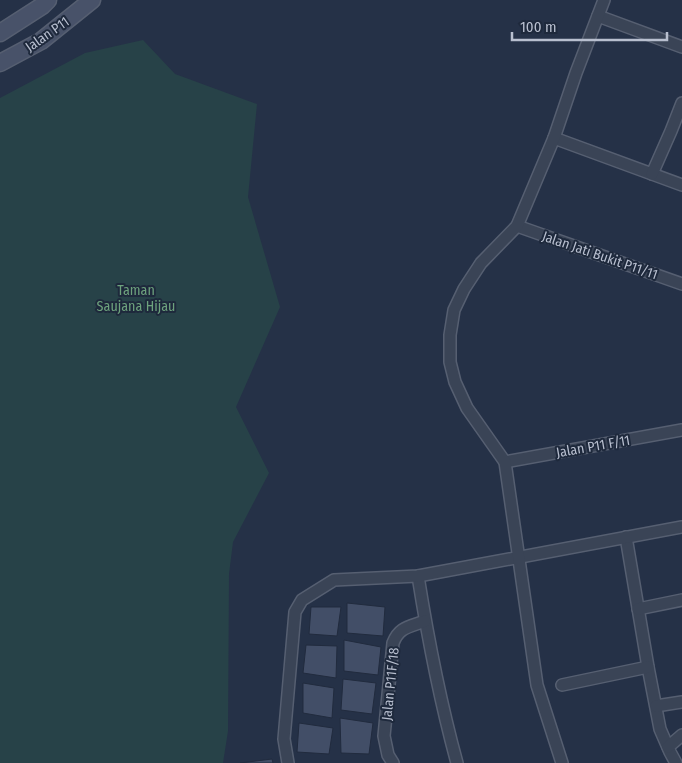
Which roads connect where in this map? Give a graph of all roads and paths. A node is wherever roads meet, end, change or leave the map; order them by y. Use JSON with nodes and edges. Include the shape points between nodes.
{"nodes":[{"id":1,"x":48,"y":0,"type":"edge"},
{"id":2,"x":92,"y":0,"type":"edge"},
{"id":3,"x":604,"y":0,"type":"edge"},
{"id":4,"x":598,"y":16,"type":"junction"},
{"id":5,"x":0,"y":33,"type":"edge"},
{"id":6,"x":682,"y":47,"type":"edge"},
{"id":7,"x":0,"y":63,"type":"edge"},
{"id":8,"x":682,"y":103,"type":"edge"},
{"id":9,"x":554,"y":138,"type":"junction"},
{"id":10,"x":652,"y":174,"type":"junction"},
{"id":11,"x":682,"y":185,"type":"edge"},
{"id":12,"x":517,"y":226,"type":"junction"},
{"id":13,"x":682,"y":284,"type":"edge"},
{"id":14,"x":682,"y":430,"type":"edge"},
{"id":15,"x":505,"y":462,"type":"junction"},
{"id":16,"x":682,"y":527,"type":"edge"},
{"id":17,"x":626,"y":537,"type":"junction"},
{"id":18,"x":519,"y":557,"type":"junction"},
{"id":19,"x":418,"y":576,"type":"junction"},
{"id":20,"x":682,"y":600,"type":"edge"},
{"id":21,"x":638,"y":609,"type":"junction"},
{"id":22,"x":425,"y":621,"type":"junction"},
{"id":23,"x":648,"y":667,"type":"junction"},
{"id":24,"x":562,"y":686,"type":"dead end"},
{"id":25,"x":682,"y":702,"type":"edge"},
{"id":26,"x":656,"y":706,"type":"junction"},
{"id":27,"x":682,"y":735,"type":"edge"},
{"id":28,"x":668,"y":747,"type":"junction"},
{"id":29,"x":288,"y":763,"type":"edge"},
{"id":30,"x":393,"y":763,"type":"edge"},
{"id":31,"x":457,"y":763,"type":"edge"},
{"id":32,"x":562,"y":763,"type":"edge"},
{"id":33,"x":676,"y":763,"type":"edge"}],
"edges":[{"from":1,"to":5,"type":"main road","name":"Jalan P11"},
{"from":2,"to":7,"type":"main road","name":"Jalan P11","via":[[41,41]]},
{"from":3,"to":4,"type":"street"},
{"from":4,"to":6,"type":"street"},
{"from":4,"to":9,"type":"street"},
{"from":8,"to":10,"type":"street"},
{"from":9,"to":10,"type":"street"},
{"from":9,"to":12,"type":"street"},
{"from":10,"to":11,"type":"street"},
{"from":12,"to":13,"type":"street","name":"Jalan Jati Bukit P11/11"},
{"from":12,"to":15,"type":"street","via":[[481,264],[464,289],[454,310],[450,335],[454,382],[467,408]]},
{"from":14,"to":15,"type":"street","name":"Jalan P11 F/11"},
{"from":15,"to":18,"type":"street"},
{"from":16,"to":17,"type":"street"},
{"from":17,"to":18,"type":"street"},
{"from":17,"to":21,"type":"street"},
{"from":18,"to":19,"type":"street"},
{"from":18,"to":32,"type":"street","via":[[537,685]]},
{"from":19,"to":22,"type":"street"},
{"from":19,"to":29,"type":"street","via":[[334,580],[302,600],[294,622],[284,739]]},
{"from":20,"to":21,"type":"street"},
{"from":21,"to":23,"type":"street"},
{"from":22,"to":30,"type":"street","name":"Jalan P11F/18","via":[[401,630],[393,644],[384,736]]},
{"from":22,"to":31,"type":"street"},
{"from":23,"to":24,"type":"street"},
{"from":23,"to":26,"type":"street"},
{"from":25,"to":26,"type":"street"},
{"from":26,"to":28,"type":"street","via":[[660,729]]},
{"from":27,"to":28,"type":"street"},
{"from":28,"to":33,"type":"street"}]}
